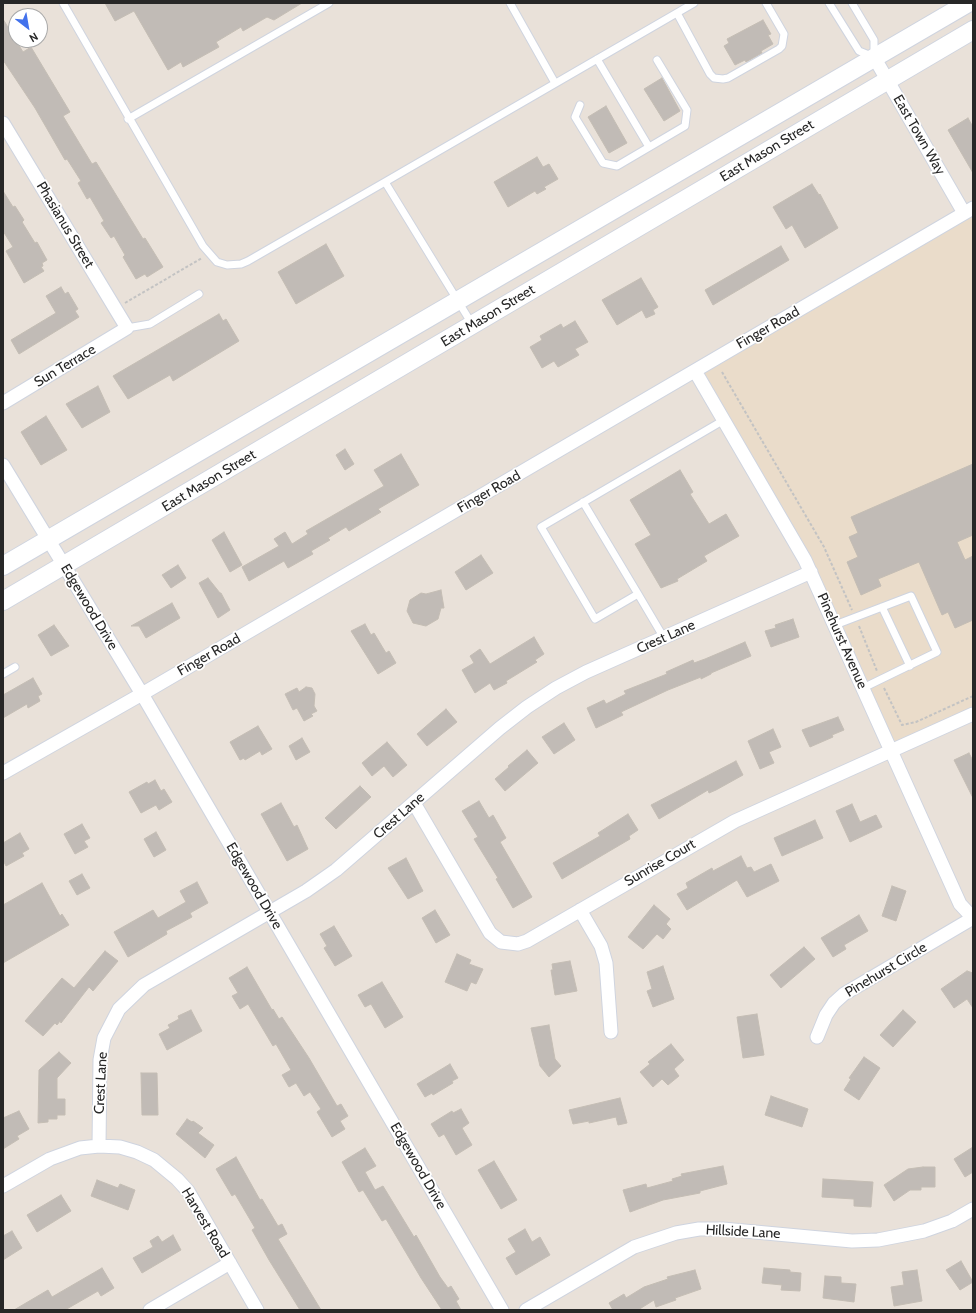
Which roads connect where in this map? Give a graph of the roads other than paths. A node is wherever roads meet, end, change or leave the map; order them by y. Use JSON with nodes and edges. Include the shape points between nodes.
{"nodes":[{"id":1,"x":63,"y":3,"type":"edge"},
{"id":2,"x":329,"y":3,"type":"edge"},
{"id":3,"x":510,"y":3,"type":"edge"},
{"id":4,"x":694,"y":3,"type":"edge"},
{"id":5,"x":766,"y":3,"type":"edge"},
{"id":6,"x":829,"y":3,"type":"edge"},
{"id":7,"x":852,"y":3,"type":"edge"},
{"id":8,"x":968,"y":3,"type":"edge"},
{"id":9,"x":677,"y":13,"type":"junction"},
{"id":10,"x":973,"y":30,"type":"edge"},
{"id":11,"x":874,"y":57,"type":"junction"},
{"id":12,"x":597,"y":59,"type":"junction"},
{"id":13,"x":657,"y":60,"type":"dead end"},
{"id":14,"x":888,"y":80,"type":"junction"},
{"id":15,"x":555,"y":83,"type":"junction"},
{"id":16,"x":580,"y":105,"type":"dead end"},
{"id":17,"x":128,"y":119,"type":"junction"},
{"id":18,"x":3,"y":123,"type":"edge"},
{"id":19,"x":649,"y":147,"type":"junction"},
{"id":20,"x":385,"y":182,"type":"junction"},
{"id":21,"x":969,"y":210,"type":"edge"},
{"id":22,"x":199,"y":294,"type":"dead end"},
{"id":23,"x":459,"y":301,"type":"junction"},
{"id":24,"x":473,"y":325,"type":"junction"},
{"id":25,"x":127,"y":328,"type":"junction"},
{"id":26,"x":695,"y":371,"type":"junction"},
{"id":27,"x":3,"y":403,"type":"edge"},
{"id":28,"x":724,"y":420,"type":"junction"},
{"id":29,"x":3,"y":465,"type":"edge"},
{"id":30,"x":583,"y":502,"type":"junction"},
{"id":31,"x":49,"y":540,"type":"junction"},
{"id":32,"x":3,"y":566,"type":"edge"},
{"id":33,"x":64,"y":566,"type":"junction"},
{"id":34,"x":811,"y":572,"type":"junction"},
{"id":35,"x":638,"y":594,"type":"junction"},
{"id":36,"x":3,"y":601,"type":"edge"},
{"id":37,"x":882,"y":607,"type":"junction"},
{"id":38,"x":835,"y":625,"type":"junction"},
{"id":39,"x":664,"y":638,"type":"junction"},
{"id":40,"x":910,"y":666,"type":"junction"},
{"id":41,"x":14,"y":667,"type":"dead end"},
{"id":42,"x":3,"y":674,"type":"edge"},
{"id":43,"x":863,"y":688,"type":"junction"},
{"id":44,"x":142,"y":694,"type":"junction"},
{"id":45,"x":973,"y":714,"type":"edge"},
{"id":46,"x":891,"y":751,"type":"junction"},
{"id":47,"x":3,"y":773,"type":"edge"},
{"id":48,"x":414,"y":802,"type":"junction"},
{"id":49,"x":580,"y":910,"type":"junction"},
{"id":50,"x":270,"y":913,"type":"junction"},
{"id":51,"x":973,"y":918,"type":"edge"},
{"id":52,"x":612,"y":1032,"type":"dead end"},
{"id":53,"x":818,"y":1037,"type":"dead end"},
{"id":54,"x":99,"y":1146,"type":"junction"},
{"id":55,"x":3,"y":1186,"type":"edge"},
{"id":56,"x":973,"y":1209,"type":"edge"},
{"id":57,"x":230,"y":1263,"type":"junction"},
{"id":58,"x":150,"y":1310,"type":"edge"},
{"id":59,"x":257,"y":1310,"type":"edge"},
{"id":60,"x":502,"y":1310,"type":"edge"},
{"id":61,"x":526,"y":1310,"type":"edge"}],
"edges":[{"from":1,"to":17,"type":"lane"},
{"from":2,"to":17,"type":"lane"},
{"from":3,"to":15,"type":"lane"},
{"from":4,"to":9,"type":"lane"},
{"from":5,"to":9,"type":"lane","via":[[784,34],[782,46],[723,80],[710,74]]},
{"from":6,"to":11,"type":"lane","via":[[859,51]]},
{"from":7,"to":11,"type":"lane","via":[[874,40]]},
{"from":8,"to":11,"type":"main road","name":"East Mason Street"},
{"from":9,"to":12,"type":"lane"},
{"from":10,"to":14,"type":"main road","name":"East Mason Street"},
{"from":11,"to":14,"type":"street","name":"East Town Way"},
{"from":11,"to":23,"type":"main road","name":"East Mason Street"},
{"from":12,"to":15,"type":"lane"},
{"from":12,"to":19,"type":"lane"},
{"from":13,"to":19,"type":"lane","via":[[687,110],[685,126]]},
{"from":14,"to":21,"type":"street","name":"East Town Way"},
{"from":14,"to":24,"type":"main road","name":"East Mason Street"},
{"from":15,"to":20,"type":"lane"},
{"from":16,"to":19,"type":"lane","via":[[575,117],[603,163],[617,166]]},
{"from":17,"to":20,"type":"lane","via":[[208,254],[217,262],[227,265],[246,263]]},
{"from":18,"to":25,"type":"street","name":"Phasianus Street"},
{"from":20,"to":23,"type":"lane"},
{"from":21,"to":26,"type":"street","name":"Finger Road"},
{"from":22,"to":25,"type":"lane","via":[[150,324]]},
{"from":23,"to":24,"type":"lane"},
{"from":23,"to":31,"type":"main road","name":"East Mason Street"},
{"from":24,"to":33,"type":"main road","name":"East Mason Street"},
{"from":25,"to":27,"type":"street","name":"Sun Terrace"},
{"from":26,"to":28,"type":"street","name":"Pinehurst Avenue"},
{"from":26,"to":44,"type":"street","name":"Finger Road"},
{"from":28,"to":30,"type":"lane"},
{"from":28,"to":34,"type":"street","name":"Pinehurst Avenue"},
{"from":29,"to":31,"type":"street","name":"Edgewood Drive"},
{"from":30,"to":35,"type":"lane"},
{"from":30,"to":35,"type":"lane","via":[[541,527],[595,619]]},
{"from":31,"to":32,"type":"main road","name":"East Mason Street"},
{"from":31,"to":33,"type":"street","name":"Edgewood Drive"},
{"from":33,"to":36,"type":"main road","name":"East Mason Street"},
{"from":33,"to":44,"type":"street","name":"Edgewood Drive"},
{"from":34,"to":38,"type":"street","name":"Pinehurst Avenue"},
{"from":34,"to":39,"type":"street","name":"Crest Lane"},
{"from":35,"to":39,"type":"lane"},
{"from":37,"to":38,"type":"lane"},
{"from":37,"to":40,"type":"lane"},
{"from":37,"to":40,"type":"lane","via":[[911,596],[937,652]]},
{"from":38,"to":43,"type":"street","name":"Pinehurst Avenue"},
{"from":39,"to":48,"type":"street","name":"Crest Lane","via":[[586,672],[538,700],[500,728]]},
{"from":40,"to":43,"type":"lane"},
{"from":41,"to":42,"type":"lane"},
{"from":43,"to":46,"type":"street","name":"Pinehurst Avenue"},
{"from":44,"to":47,"type":"street","name":"Finger Road"},
{"from":44,"to":50,"type":"street","name":"Edgewood Drive"},
{"from":45,"to":46,"type":"street","name":"Sunrise Court"},
{"from":46,"to":49,"type":"street","name":"Sunrise Court","via":[[735,821]]},
{"from":46,"to":51,"type":"street","name":"Pinehurst Avenue","via":[[960,904]]},
{"from":48,"to":49,"type":"street","name":"Sunrise Court","via":[[490,933],[496,939],[512,944],[526,941]]},
{"from":48,"to":50,"type":"street","name":"Crest Lane","via":[[336,870]]},
{"from":49,"to":52,"type":"street","via":[[598,941],[606,963]]},
{"from":50,"to":54,"type":"street","name":"Crest Lane","via":[[144,985],[119,1009],[104,1038],[100,1060]]},
{"from":50,"to":60,"type":"street","name":"Edgewood Drive"},
{"from":51,"to":53,"type":"street","name":"Pinehurst Circle","via":[[844,994],[826,1015]]},
{"from":54,"to":55,"type":"street","name":"Harvest Road","via":[[63,1153]]},
{"from":54,"to":57,"type":"street","name":"Harvest Road","via":[[120,1147],[137,1152],[166,1168],[188,1191]]},
{"from":56,"to":61,"type":"street","name":"Hillside Lane","via":[[952,1221],[924,1231],[878,1240],[852,1241],[723,1229],[699,1229],[676,1233],[634,1247]]},
{"from":57,"to":58,"type":"street"},
{"from":57,"to":59,"type":"street","name":"Harvest Road"}]}
